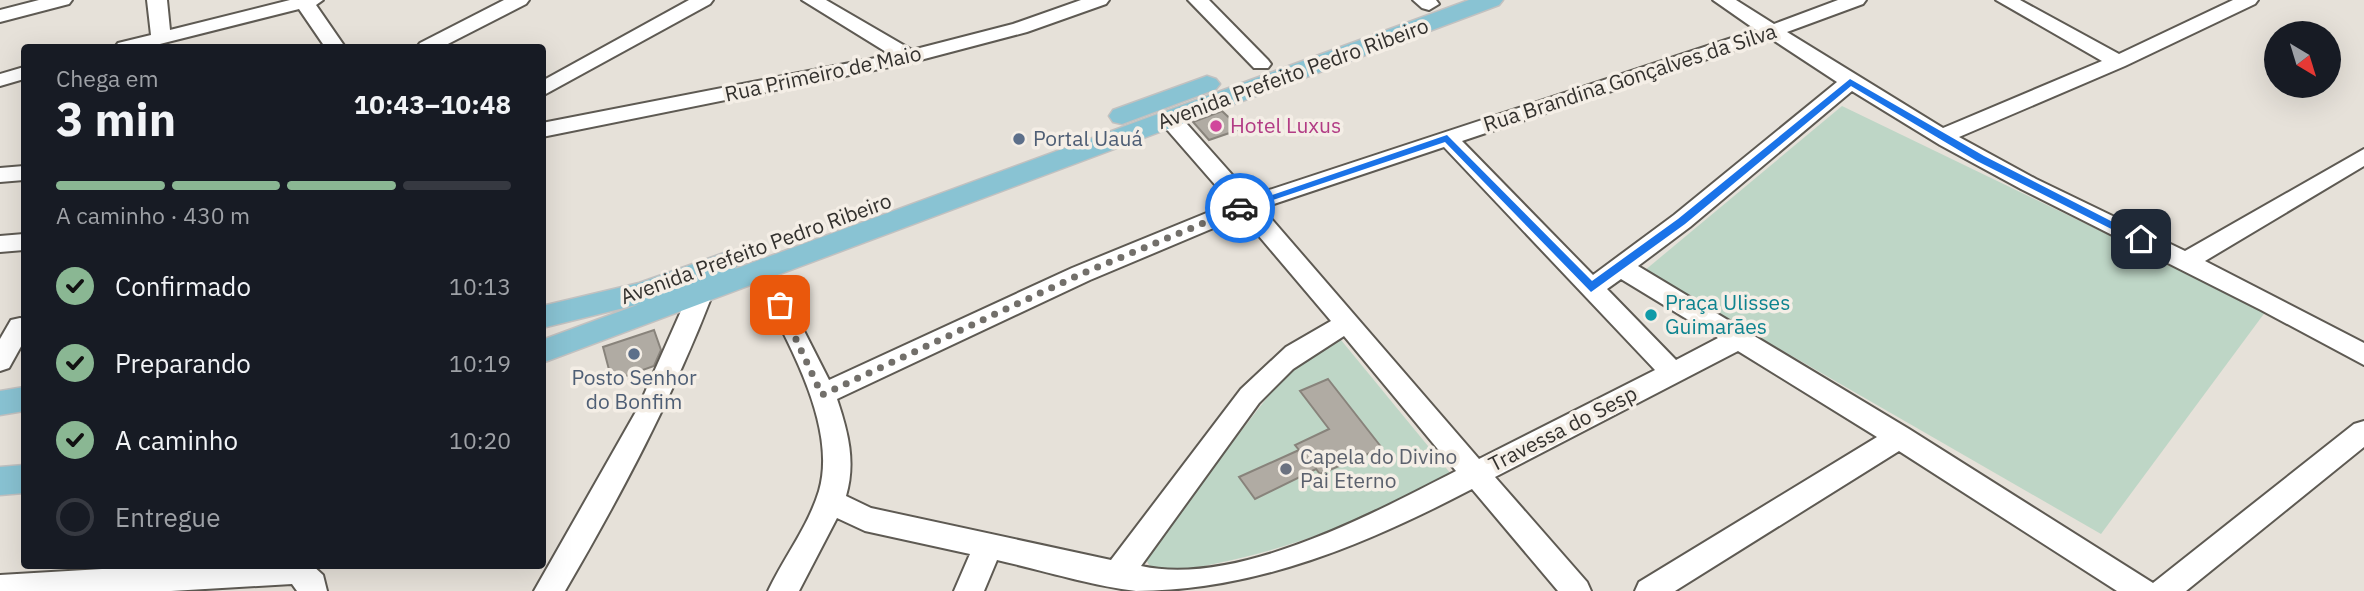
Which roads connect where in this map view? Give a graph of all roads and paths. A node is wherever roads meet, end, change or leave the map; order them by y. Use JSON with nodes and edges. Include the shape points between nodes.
{"nodes":[{"id":1,"x":62,"y":0,"type":"edge"},
{"id":2,"x":157,"y":0,"type":"edge"},
{"id":3,"x":519,"y":0,"type":"edge"},
{"id":4,"x":703,"y":0,"type":"edge"},
{"id":5,"x":812,"y":0,"type":"edge"},
{"id":6,"x":1098,"y":0,"type":"edge"},
{"id":7,"x":1198,"y":0,"type":"edge"},
{"id":8,"x":1491,"y":0,"type":"edge"},
{"id":9,"x":1723,"y":0,"type":"edge"},
{"id":10,"x":1856,"y":0,"type":"edge"},
{"id":11,"x":2006,"y":0,"type":"edge"},
{"id":12,"x":2248,"y":0,"type":"edge"},
{"id":13,"x":309,"y":1,"type":"edge"},
{"id":14,"x":1064,"y":2,"type":"edge"},
{"id":15,"x":1434,"y":5,"type":"edge"},
{"id":16,"x":0,"y":16,"type":"edge"},
{"id":17,"x":1772,"y":31,"type":"junction"},
{"id":18,"x":161,"y":38,"type":"junction"},
{"id":19,"x":137,"y":44,"type":"edge"},
{"id":20,"x":333,"y":44,"type":"edge"},
{"id":21,"x":433,"y":44,"type":"edge"},
{"id":22,"x":909,"y":57,"type":"junction"},
{"id":23,"x":2118,"y":62,"type":"junction"},
{"id":24,"x":1270,"y":72,"type":"junction"},
{"id":25,"x":21,"y":75,"type":"edge"},
{"id":26,"x":0,"y":80,"type":"edge"},
{"id":27,"x":1850,"y":82,"type":"junction"},
{"id":28,"x":546,"y":88,"type":"edge"},
{"id":29,"x":1164,"y":111,"type":"junction"},
{"id":30,"x":546,"y":129,"type":"edge"},
{"id":31,"x":1943,"y":136,"type":"junction"},
{"id":32,"x":1447,"y":138,"type":"junction"},
{"id":33,"x":2364,"y":156,"type":"edge"},
{"id":34,"x":21,"y":173,"type":"edge"},
{"id":35,"x":0,"y":175,"type":"edge"},
{"id":36,"x":1247,"y":205,"type":"junction"},
{"id":37,"x":21,"y":242,"type":"edge"},
{"id":38,"x":0,"y":244,"type":"edge"},
{"id":39,"x":2186,"y":261,"type":"junction"},
{"id":40,"x":1622,"y":268,"type":"junction"},
{"id":41,"x":762,"y":270,"type":"junction"},
{"id":42,"x":697,"y":284,"type":"junction"},
{"id":43,"x":1591,"y":288,"type":"junction"},
{"id":44,"x":546,"y":316,"type":"edge"},
{"id":45,"x":1349,"y":323,"type":"junction"},
{"id":46,"x":20,"y":327,"type":"dead end"},
{"id":47,"x":1737,"y":340,"type":"junction"},
{"id":48,"x":546,"y":350,"type":"edge"},
{"id":49,"x":2364,"y":355,"type":"edge"},
{"id":50,"x":0,"y":361,"type":"edge"},
{"id":51,"x":1673,"y":373,"type":"junction"},
{"id":52,"x":822,"y":395,"type":"junction"},
{"id":53,"x":2364,"y":432,"type":"edge"},
{"id":54,"x":1899,"y":437,"type":"junction"},
{"id":55,"x":1475,"y":475,"type":"junction"},
{"id":56,"x":21,"y":479,"type":"edge"},
{"id":57,"x":0,"y":481,"type":"edge"},
{"id":58,"x":830,"y":501,"type":"junction"},
{"id":59,"x":988,"y":546,"type":"junction"},
{"id":60,"x":1117,"y":575,"type":"junction"},
{"id":61,"x":0,"y":587,"type":"edge"},
{"id":62,"x":1190,"y":587,"type":"edge"},
{"id":63,"x":312,"y":591,"type":"edge"},
{"id":64,"x":549,"y":591,"type":"edge"},
{"id":65,"x":783,"y":591,"type":"edge"},
{"id":66,"x":969,"y":591,"type":"edge"},
{"id":67,"x":1576,"y":591,"type":"edge"},
{"id":68,"x":1650,"y":591,"type":"edge"},
{"id":69,"x":2142,"y":591,"type":"edge"},
{"id":70,"x":2164,"y":591,"type":"edge"}],
"edges":[{"from":1,"to":16,"type":"street"},
{"from":2,"to":18,"type":"street"},
{"from":3,"to":21,"type":"street"},
{"from":4,"to":28,"type":"street"},
{"from":5,"to":22,"type":"street"},
{"from":6,"to":14,"type":"street","name":"Rua Primeiro de Maio"},
{"from":7,"to":24,"type":"street"},
{"from":8,"to":15,"type":"main road","name":"Avenida Prefeito Pedro Ribeiro"},
{"from":9,"to":17,"type":"street"},
{"from":10,"to":17,"type":"street","name":"Rua Brandina Gonçalves da Silva"},
{"from":11,"to":23,"type":"street"},
{"from":12,"to":23,"type":"street"},
{"from":13,"to":18,"type":"street"},
{"from":13,"to":20,"type":"street"},
{"from":14,"to":22,"type":"street","name":"Rua Primeiro de Maio","via":[[1020,28]]},
{"from":15,"to":24,"type":"main road","name":"Avenida Prefeito Pedro Ribeiro"},
{"from":17,"to":27,"type":"street"},
{"from":17,"to":32,"type":"street","name":"Rua Brandina Gonçalves da Silva"},
{"from":18,"to":19,"type":"street"},
{"from":22,"to":30,"type":"street","name":"Rua Primeiro de Maio"},
{"from":23,"to":31,"type":"street"},
{"from":24,"to":29,"type":"main road","name":"Avenida Prefeito Pedro Ribeiro"},
{"from":25,"to":26,"type":"street"},
{"from":27,"to":31,"type":"street"},
{"from":27,"to":40,"type":"street"},
{"from":29,"to":36,"type":"street"},
{"from":29,"to":41,"type":"main road","name":"Avenida Prefeito Pedro Ribeiro"},
{"from":29,"to":42,"type":"main road","name":"Avenida Prefeito Pedro Ribeiro"},
{"from":31,"to":39,"type":"street"},
{"from":32,"to":36,"type":"street","name":"Rua Brandina Gonçalves da Silva"},
{"from":32,"to":43,"type":"street"},
{"from":33,"to":39,"type":"street"},
{"from":34,"to":35,"type":"street"},
{"from":36,"to":45,"type":"street"},
{"from":36,"to":52,"type":"street","name":"Rua Brandina Gonçalves da Silva","via":[[1081,274]]},
{"from":37,"to":38,"type":"street"},
{"from":39,"to":49,"type":"street","via":[[2266,299]]},
{"from":40,"to":43,"type":"street"},
{"from":40,"to":47,"type":"street"},
{"from":41,"to":42,"type":"main road","name":"Avenida Prefeito Pedro Ribeiro"},
{"from":41,"to":52,"type":"street"},
{"from":42,"to":44,"type":"main road","name":"Avenida Prefeito Pedro Ribeiro"},
{"from":42,"to":48,"type":"main road","name":"Avenida Prefeito Pedro Ribeiro"},
{"from":42,"to":64,"type":"street","via":[[661,392],[622,469]]},
{"from":43,"to":51,"type":"street"},
{"from":45,"to":55,"type":"street"},
{"from":45,"to":60,"type":"street","via":[[1307,343],[1250,396]]},
{"from":46,"to":50,"type":"street"},
{"from":47,"to":51,"type":"street","name":"Travessa do Sesp"},
{"from":47,"to":54,"type":"street"},
{"from":51,"to":55,"type":"street","name":"Travessa do Sesp"},
{"from":52,"to":58,"type":"street","via":[[838,449],[838,473]]},
{"from":53,"to":70,"type":"street"},
{"from":54,"to":68,"type":"street"},
{"from":54,"to":69,"type":"street"},
{"from":55,"to":62,"type":"street","name":"Travessa do Sesp","via":[[1295,557]]},
{"from":55,"to":67,"type":"street"},
{"from":56,"to":57,"type":"main road"},
{"from":58,"to":59,"type":"street","name":"Travessa do Sesp","via":[[865,519]]},
{"from":58,"to":65,"type":"street"},
{"from":59,"to":60,"type":"street","name":"Travessa do Sesp"},
{"from":59,"to":66,"type":"street"},
{"from":60,"to":62,"type":"street","name":"Travessa do Sesp"},
{"from":61,"to":63,"type":"street","via":[[294,571],[312,583]]}]}
